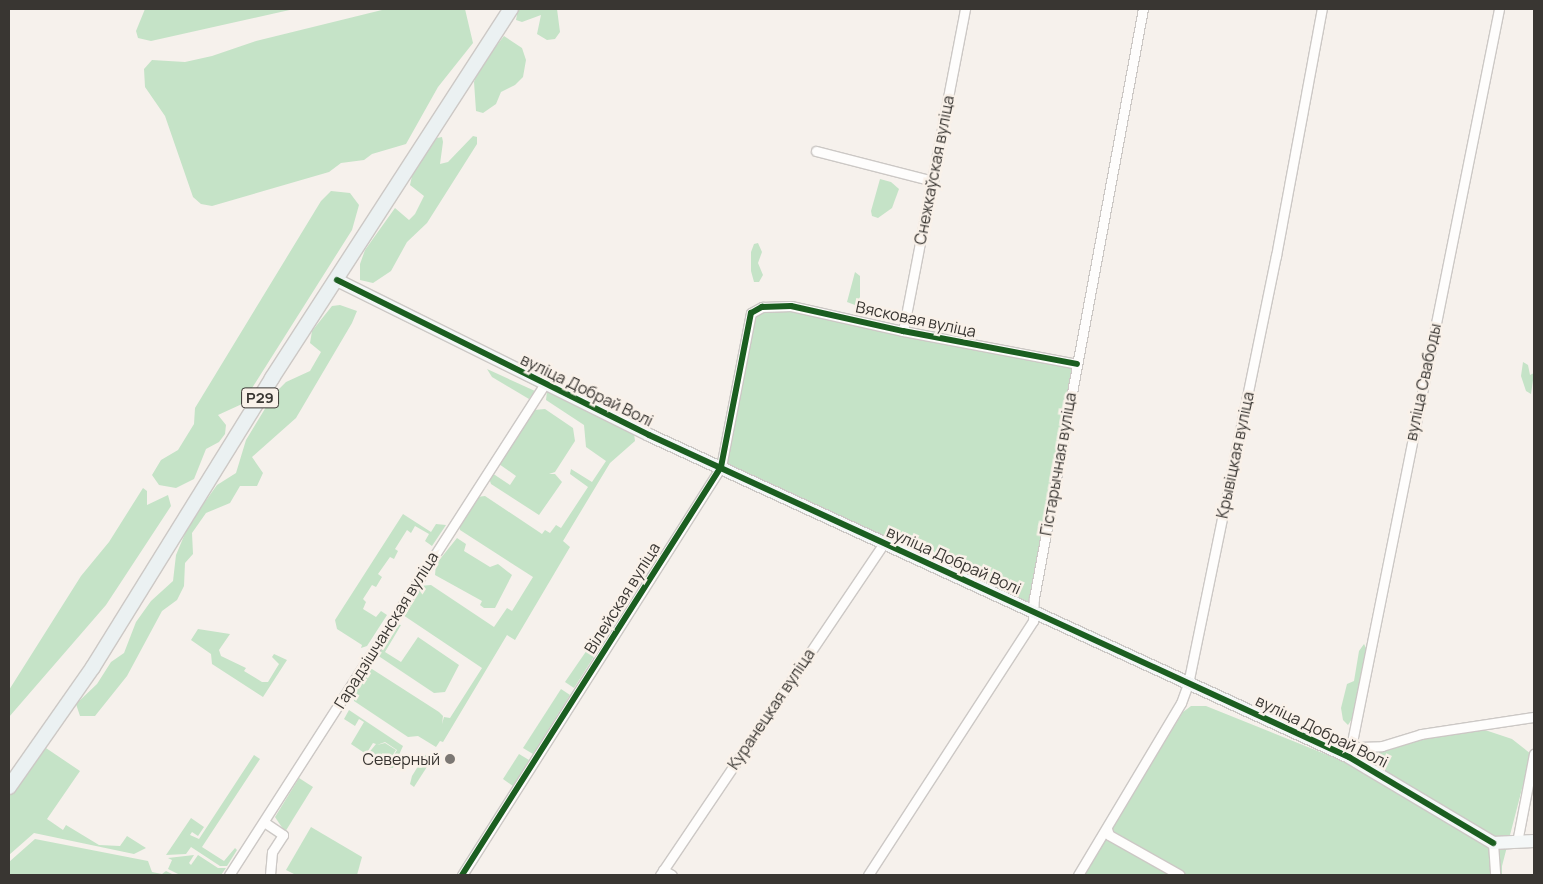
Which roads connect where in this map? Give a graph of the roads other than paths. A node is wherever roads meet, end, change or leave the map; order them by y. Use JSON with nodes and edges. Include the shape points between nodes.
{"nodes":[{"id":1,"x":511,"y":9,"type":"edge"},
{"id":2,"x":965,"y":9,"type":"edge"},
{"id":3,"x":1143,"y":9,"type":"edge"},
{"id":4,"x":1322,"y":9,"type":"edge"},
{"id":5,"x":1499,"y":9,"type":"edge"},
{"id":6,"x":816,"y":151,"type":"dead end"},
{"id":7,"x":933,"y":181,"type":"junction"},
{"id":8,"x":336,"y":280,"type":"junction"},
{"id":9,"x":751,"y":313,"type":"joint"},
{"id":10,"x":902,"y":332,"type":"junction"},
{"id":11,"x":1077,"y":364,"type":"junction"},
{"id":12,"x":544,"y":385,"type":"junction"},
{"id":13,"x":721,"y":467,"type":"junction"},
{"id":14,"x":883,"y":544,"type":"junction"},
{"id":15,"x":1034,"y":611,"type":"junction"},
{"id":16,"x":1188,"y":684,"type":"junction"},
{"id":17,"x":1534,"y":717,"type":"edge"},
{"id":18,"x":1534,"y":754,"type":"edge"},
{"id":19,"x":1350,"y":757,"type":"junction"},
{"id":20,"x":9,"y":787,"type":"edge"},
{"id":21,"x":264,"y":822,"type":"junction"},
{"id":22,"x":1107,"y":829,"type":"junction"},
{"id":23,"x":1534,"y":841,"type":"edge"},
{"id":24,"x":1517,"y":842,"type":"junction"},
{"id":25,"x":1493,"y":843,"type":"junction"},
{"id":26,"x":662,"y":872,"type":"edge"},
{"id":27,"x":229,"y":875,"type":"edge"},
{"id":28,"x":270,"y":875,"type":"edge"},
{"id":29,"x":462,"y":875,"type":"edge"},
{"id":30,"x":672,"y":875,"type":"edge"},
{"id":31,"x":868,"y":875,"type":"edge"},
{"id":32,"x":1078,"y":875,"type":"edge"},
{"id":33,"x":1180,"y":875,"type":"edge"},
{"id":34,"x":1495,"y":875,"type":"edge"}],
"edges":[{"from":1,"to":8,"type":"main road","number":"Р29"},
{"from":2,"to":7,"type":"street","name":"Снежкаўская вуліца"},
{"from":3,"to":11,"type":"street","name":"Гістарычная вуліца"},
{"from":4,"to":16,"type":"street","name":"Крывіцкая вуліца","via":[[1274,266]]},
{"from":5,"to":19,"type":"street","name":"вуліца Свабоды"},
{"from":6,"to":7,"type":"street"},
{"from":7,"to":10,"type":"street","name":"Снежкаўская вуліца"},
{"from":8,"to":12,"type":"street","name":"вуліца Добрай Волі"},
{"from":8,"to":20,"type":"main road","number":"Р29","via":[[93,667]]},
{"from":9,"to":10,"type":"street","name":"Вясковая вуліца","via":[[762,307],[792,306]]},
{"from":9,"to":13,"type":"street","name":"Вілейская вуліца"},
{"from":10,"to":11,"type":"street","name":"Вясковая вуліца"},
{"from":11,"to":15,"type":"street","name":"Гістарычная вуліца"},
{"from":12,"to":13,"type":"street","name":"вуліца Добрай Волі"},
{"from":12,"to":21,"type":"street","name":"Гарадзішчанская вуліца"},
{"from":13,"to":14,"type":"street","name":"вуліца Добрай Волі"},
{"from":13,"to":29,"type":"street","name":"Вілейская вуліца"},
{"from":14,"to":15,"type":"street","name":"вуліца Добрай Волі"},
{"from":14,"to":26,"type":"street","name":"Куранецкая вуліца"},
{"from":15,"to":16,"type":"street","name":"вуліца Добрай Волі"},
{"from":15,"to":31,"type":"street","name":"Гістарычная вуліца","via":[[1033,621]]},
{"from":16,"to":19,"type":"street","name":"вуліца Добрай Волі"},
{"from":16,"to":22,"type":"street","name":"Крывіцкая вуліца","via":[[1181,703]]},
{"from":17,"to":19,"type":"street","name":"вуліца Добрай Волі","via":[[1421,734],[1382,746],[1360,747]]},
{"from":18,"to":24,"type":"street"},
{"from":19,"to":25,"type":"street","name":"вуліца Добрай Волі"},
{"from":21,"to":27,"type":"street","name":"Гарадзішчанская вуліца"},
{"from":21,"to":28,"type":"street","via":[[283,835],[272,852]]},
{"from":22,"to":32,"type":"street","name":"Крывіцкая вуліца"},
{"from":22,"to":33,"type":"street","via":[[1109,834]]},
{"from":23,"to":24,"type":"street"},
{"from":24,"to":25,"type":"street"},
{"from":25,"to":34,"type":"street"},
{"from":26,"to":30,"type":"street"}]}
